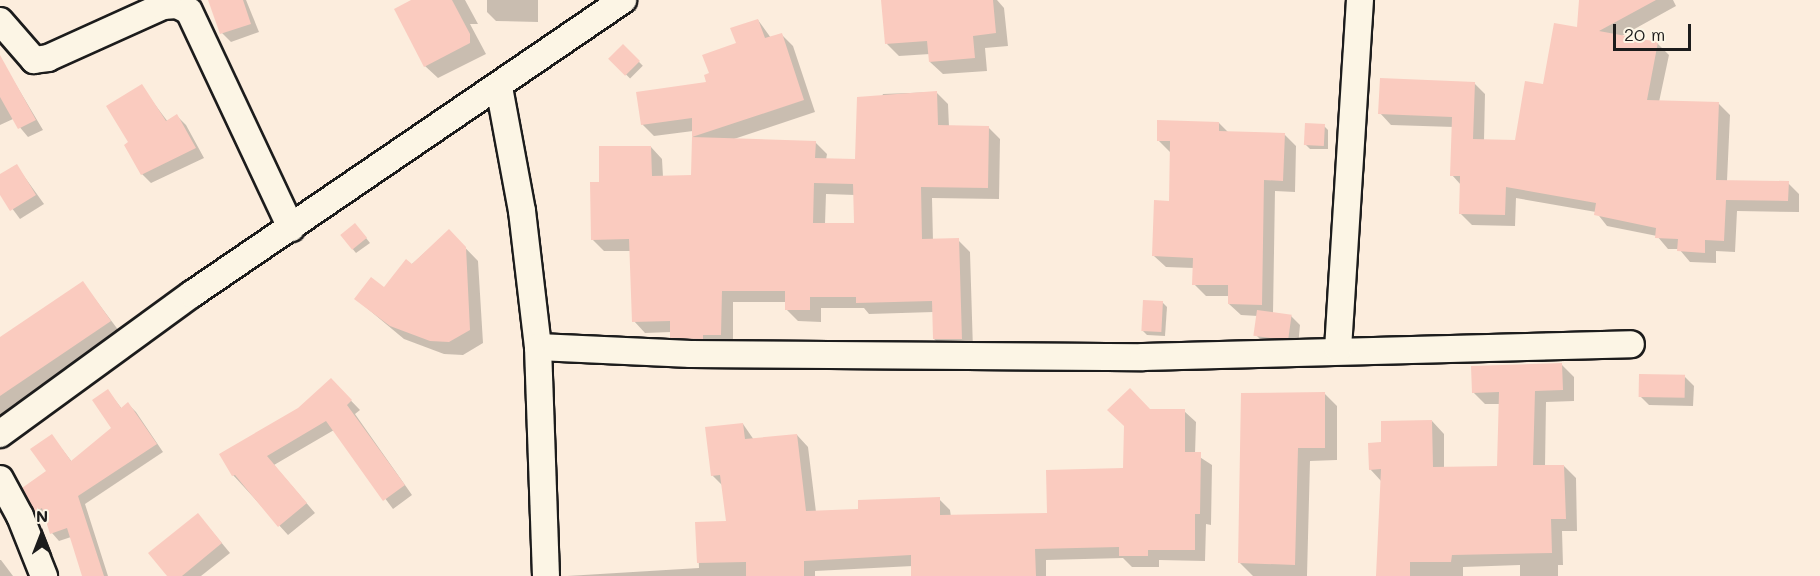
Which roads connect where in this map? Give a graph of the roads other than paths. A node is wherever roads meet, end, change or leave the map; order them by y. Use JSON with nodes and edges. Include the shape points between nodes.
{"nodes":[{"id":1,"x":623,"y":0,"type":"edge"},
{"id":2,"x":1360,"y":0,"type":"edge"},
{"id":3,"x":0,"y":21,"type":"edge"},
{"id":4,"x":499,"y":87,"type":"junction"},
{"id":5,"x":291,"y":228,"type":"junction"},
{"id":6,"x":1631,"y":344,"type":"dead end"},
{"id":7,"x":538,"y":347,"type":"junction"},
{"id":8,"x":1338,"y":349,"type":"junction"},
{"id":9,"x":0,"y":434,"type":"edge"},
{"id":10,"x":0,"y":479,"type":"edge"},
{"id":11,"x":44,"y":576,"type":"edge"},
{"id":12,"x":546,"y":576,"type":"edge"}],
"edges":[{"from":1,"to":4,"type":"street"},
{"from":2,"to":8,"type":"street"},
{"from":3,"to":5,"type":"street","via":[[34,60],[48,58],[163,6],[177,5],[189,11]]},
{"from":4,"to":5,"type":"street"},
{"from":4,"to":7,"type":"street","via":[[522,211]]},
{"from":5,"to":9,"type":"street","via":[[192,294]]},
{"from":6,"to":8,"type":"street"},
{"from":7,"to":8,"type":"street","via":[[691,354],[1143,357]]},
{"from":7,"to":12,"type":"street"},
{"from":10,"to":11,"type":"street"}]}
